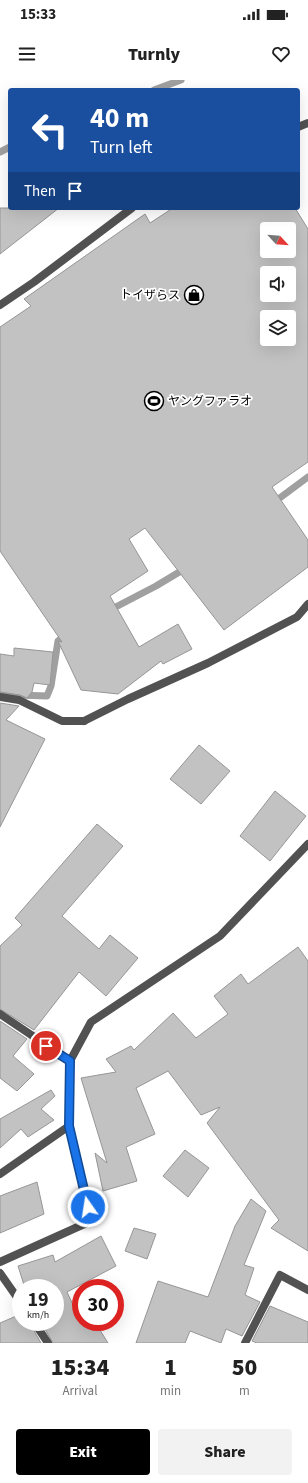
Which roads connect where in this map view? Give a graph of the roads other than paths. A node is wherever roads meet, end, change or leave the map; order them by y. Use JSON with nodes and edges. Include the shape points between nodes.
{"nodes":[{"id":1,"x":129,"y":210,"type":"edge"},
{"id":2,"x":0,"y":305,"type":"edge"},
{"id":3,"x":308,"y":604,"type":"edge"},
{"id":4,"x":0,"y":697,"type":"edge"},
{"id":5,"x":308,"y":844,"type":"edge"},
{"id":6,"x":0,"y":1014,"type":"edge"},
{"id":7,"x":70,"y":1061,"type":"junction"},
{"id":8,"x":69,"y":1126,"type":"junction"},
{"id":9,"x":0,"y":1174,"type":"edge"},
{"id":10,"x":0,"y":1262,"type":"edge"},
{"id":11,"x":0,"y":1273,"type":"edge"},
{"id":12,"x":12,"y":1290,"type":"edge"},
{"id":13,"x":308,"y":1290,"type":"edge"},
{"id":14,"x":40,"y":1331,"type":"edge"},
{"id":15,"x":48,"y":1343,"type":"edge"},
{"id":16,"x":245,"y":1343,"type":"edge"}],
"edges":[{"from":1,"to":2,"type":"street"},
{"from":3,"to":4,"type":"street","via":[[297,617],[208,663],[84,721],[62,721],[19,700]]},
{"from":5,"to":7,"type":"street","via":[[220,936],[91,1022]]},
{"from":6,"to":7,"type":"street"},
{"from":7,"to":8,"type":"street"},
{"from":8,"to":9,"type":"street"},
{"from":8,"to":10,"type":"street","via":[[91,1221]]},
{"from":11,"to":12,"type":"street"},
{"from":13,"to":16,"type":"street","via":[[280,1275]]},
{"from":14,"to":15,"type":"street"}]}
